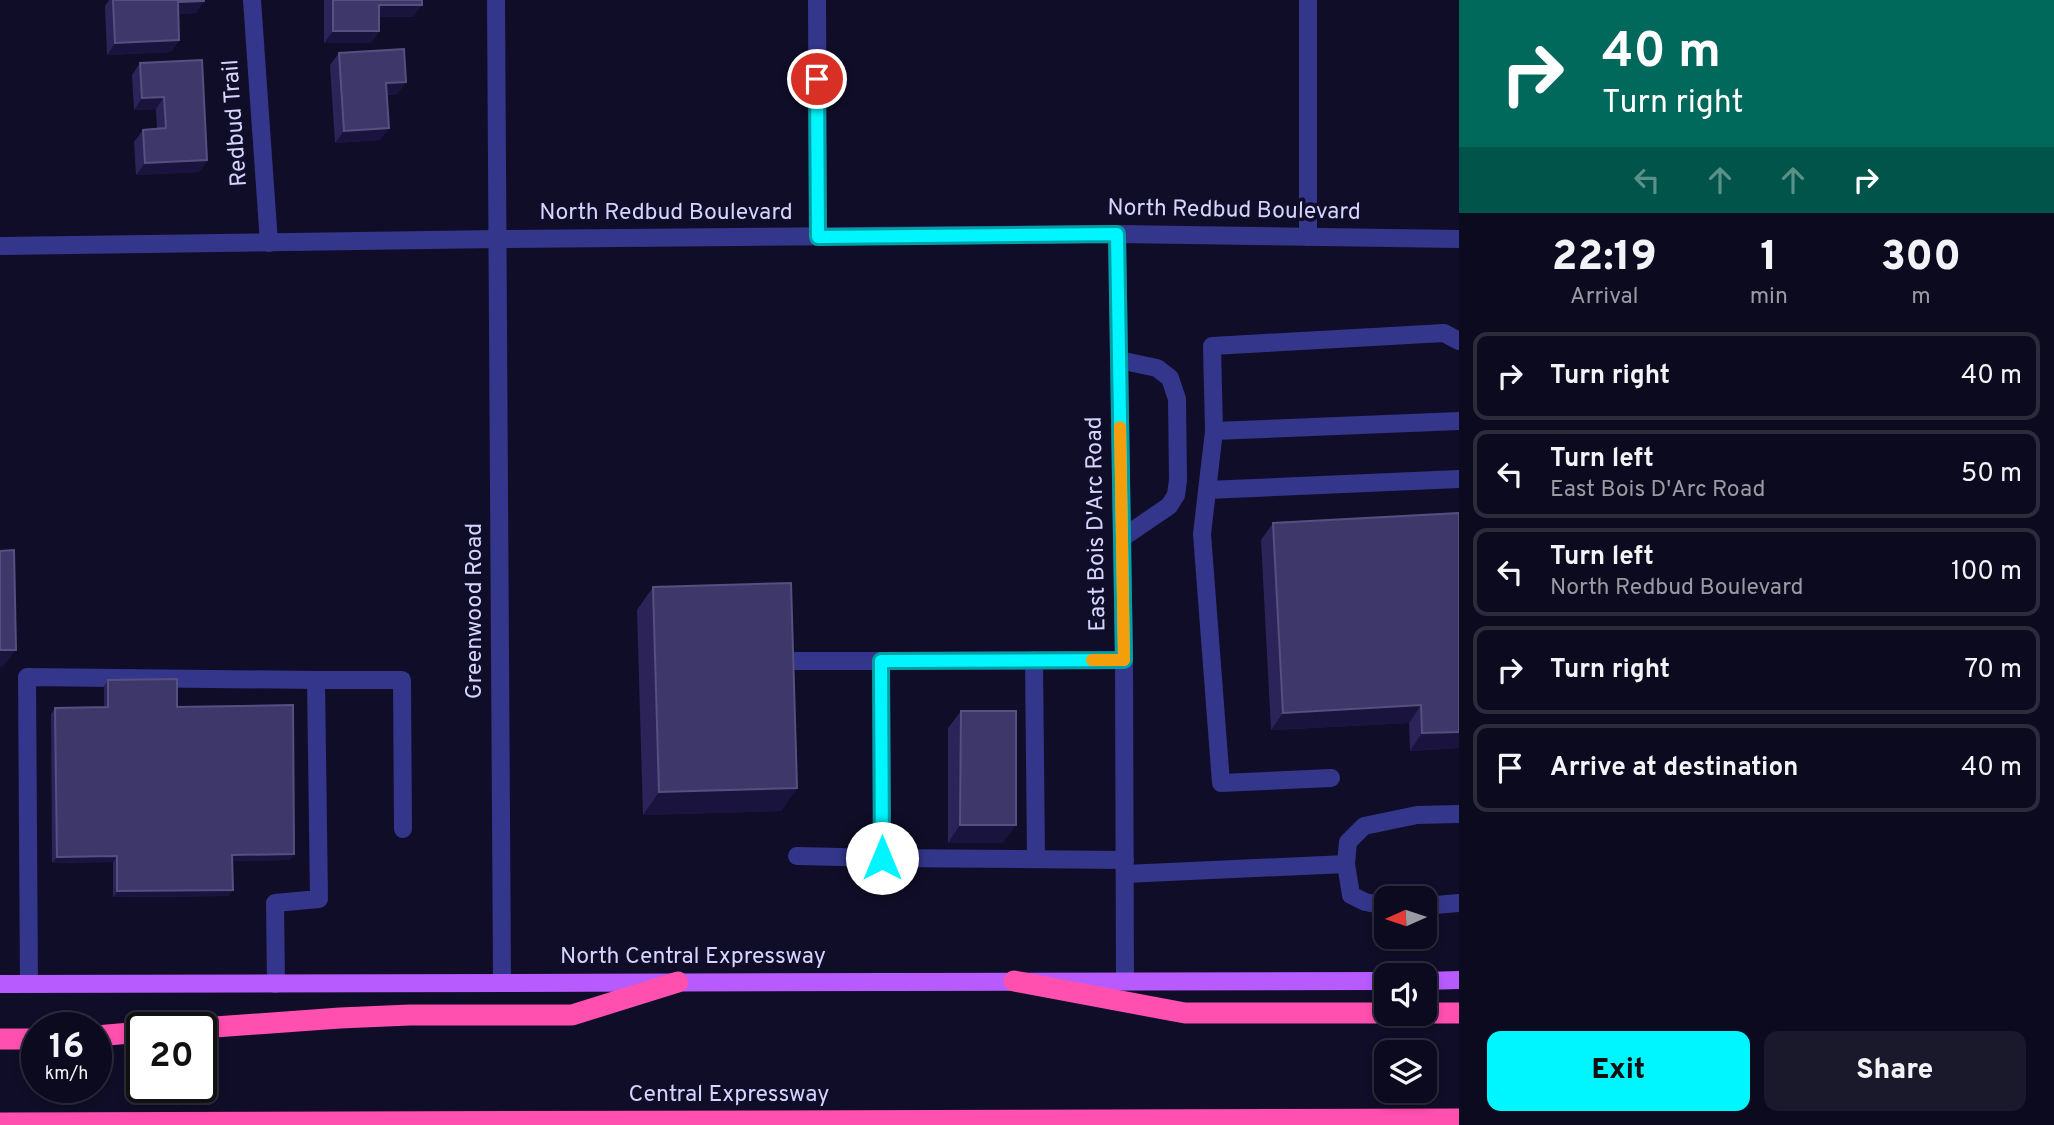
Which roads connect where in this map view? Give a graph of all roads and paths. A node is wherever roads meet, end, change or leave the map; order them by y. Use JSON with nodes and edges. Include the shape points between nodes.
{"nodes":[{"id":1,"x":252,"y":0,"type":"edge"},
{"id":2,"x":496,"y":0,"type":"edge"},
{"id":3,"x":817,"y":0,"type":"edge"},
{"id":4,"x":1308,"y":0,"type":"edge"},
{"id":5,"x":1117,"y":234,"type":"junction"},
{"id":6,"x":818,"y":237,"type":"junction"},
{"id":7,"x":1308,"y":237,"type":"junction"},
{"id":8,"x":498,"y":239,"type":"junction"},
{"id":9,"x":1459,"y":239,"type":"edge"},
{"id":10,"x":269,"y":243,"type":"junction"},
{"id":11,"x":0,"y":246,"type":"edge"},
{"id":12,"x":1459,"y":341,"type":"edge"},
{"id":13,"x":1119,"y":360,"type":"junction"},
{"id":14,"x":1459,"y":421,"type":"edge"},
{"id":15,"x":1214,"y":431,"type":"junction"},
{"id":16,"x":1459,"y":479,"type":"edge"},
{"id":17,"x":1208,"y":490,"type":"junction"},
{"id":18,"x":1122,"y":538,"type":"junction"},
{"id":19,"x":1034,"y":660,"type":"junction"},
{"id":20,"x":1124,"y":660,"type":"junction"},
{"id":21,"x":794,"y":661,"type":"edge"},
{"id":22,"x":881,"y":661,"type":"junction"},
{"id":23,"x":316,"y":680,"type":"junction"},
{"id":24,"x":1331,"y":778,"type":"dead end"},
{"id":25,"x":1459,"y":814,"type":"edge"},
{"id":26,"x":403,"y":829,"type":"dead end"},
{"id":27,"x":797,"y":856,"type":"dead end"},
{"id":28,"x":882,"y":858,"type":"junction"},
{"id":29,"x":1036,"y":859,"type":"junction"},
{"id":30,"x":1346,"y":864,"type":"junction"},
{"id":31,"x":1125,"y":867,"type":"junction"},
{"id":32,"x":1459,"y":903,"type":"edge"},
{"id":33,"x":1374,"y":904,"type":"edge"},
{"id":34,"x":1437,"y":905,"type":"edge"},
{"id":35,"x":1459,"y":980,"type":"edge"},
{"id":36,"x":1014,"y":981,"type":"junction"},
{"id":37,"x":1125,"y":981,"type":"junction"},
{"id":38,"x":1374,"y":981,"type":"edge"},
{"id":39,"x":1437,"y":981,"type":"edge"},
{"id":40,"x":502,"y":982,"type":"junction"},
{"id":41,"x":678,"y":982,"type":"junction"},
{"id":42,"x":0,"y":984,"type":"edge"},
{"id":43,"x":29,"y":984,"type":"junction"},
{"id":44,"x":276,"y":984,"type":"junction"},
{"id":45,"x":1374,"y":1013,"type":"edge"},
{"id":46,"x":1437,"y":1013,"type":"edge"},
{"id":47,"x":1459,"y":1013,"type":"edge"},
{"id":48,"x":217,"y":1027,"type":"edge"},
{"id":49,"x":0,"y":1039,"type":"edge"},
{"id":50,"x":21,"y":1039,"type":"edge"},
{"id":51,"x":1459,"y":1119,"type":"edge"},
{"id":52,"x":0,"y":1123,"type":"edge"}],
"edges":[{"from":1,"to":10,"type":"street","name":"Redbud Trail"},
{"from":2,"to":8,"type":"street","name":"Greenwood Road"},
{"from":3,"to":6,"type":"street"},
{"from":4,"to":7,"type":"street"},
{"from":5,"to":6,"type":"street","name":"North Redbud Boulevard"},
{"from":5,"to":7,"type":"street","name":"North Redbud Boulevard"},
{"from":5,"to":13,"type":"street","name":"East Bois D'Arc Road"},
{"from":6,"to":8,"type":"street","name":"North Redbud Boulevard"},
{"from":7,"to":9,"type":"street","name":"North Redbud Boulevard"},
{"from":8,"to":10,"type":"street","name":"North Redbud Boulevard"},
{"from":8,"to":40,"type":"street","name":"Greenwood Road"},
{"from":10,"to":11,"type":"street","name":"North Redbud Boulevard"},
{"from":12,"to":15,"type":"street","via":[[1444,333],[1212,346]]},
{"from":13,"to":18,"type":"street","name":"East Bois D'Arc Road"},
{"from":13,"to":18,"type":"street","via":[[1157,368],[1170,378],[1177,399],[1176,495],[1168,506]]},
{"from":14,"to":15,"type":"street"},
{"from":15,"to":17,"type":"street"},
{"from":16,"to":17,"type":"street"},
{"from":17,"to":24,"type":"street","via":[[1202,534],[1221,783]]},
{"from":18,"to":20,"type":"street","name":"East Bois D'Arc Road"},
{"from":19,"to":20,"type":"street"},
{"from":19,"to":22,"type":"street"},
{"from":19,"to":29,"type":"street"},
{"from":20,"to":31,"type":"street","name":"East Bois D'Arc Road"},
{"from":21,"to":22,"type":"street"},
{"from":22,"to":28,"type":"street"},
{"from":23,"to":26,"type":"street","via":[[402,680]]},
{"from":23,"to":43,"type":"street","via":[[27,677]]},
{"from":23,"to":44,"type":"street","via":[[320,899],[275,902]]},
{"from":25,"to":30,"type":"street","via":[[1418,815],[1364,826],[1348,842]]},
{"from":27,"to":28,"type":"street"},
{"from":28,"to":29,"type":"street"},
{"from":29,"to":31,"type":"street"},
{"from":30,"to":31,"type":"street"},
{"from":30,"to":33,"type":"street","via":[[1351,895]]},
{"from":31,"to":37,"type":"street","name":"East Bois D'Arc Road"},
{"from":32,"to":34,"type":"street"},
{"from":35,"to":39,"type":"main road"},
{"from":36,"to":37,"type":"main road","name":"North Central Expressway"},
{"from":36,"to":41,"type":"main road","name":"North Central Expressway"},
{"from":36,"to":45,"type":"highway","via":[[1185,1013]]},
{"from":37,"to":38,"type":"main road","name":"North Central Expressway"},
{"from":40,"to":41,"type":"main road","name":"North Central Expressway"},
{"from":40,"to":44,"type":"main road","name":"North Central Expressway"},
{"from":41,"to":48,"type":"highway","via":[[572,1014],[363,1017]]},
{"from":42,"to":43,"type":"main road","name":"North Central Expressway"},
{"from":43,"to":44,"type":"main road","name":"North Central Expressway"},
{"from":46,"to":47,"type":"highway"},
{"from":49,"to":50,"type":"highway"},
{"from":51,"to":52,"type":"highway","name":"Central Expressway"}]}
